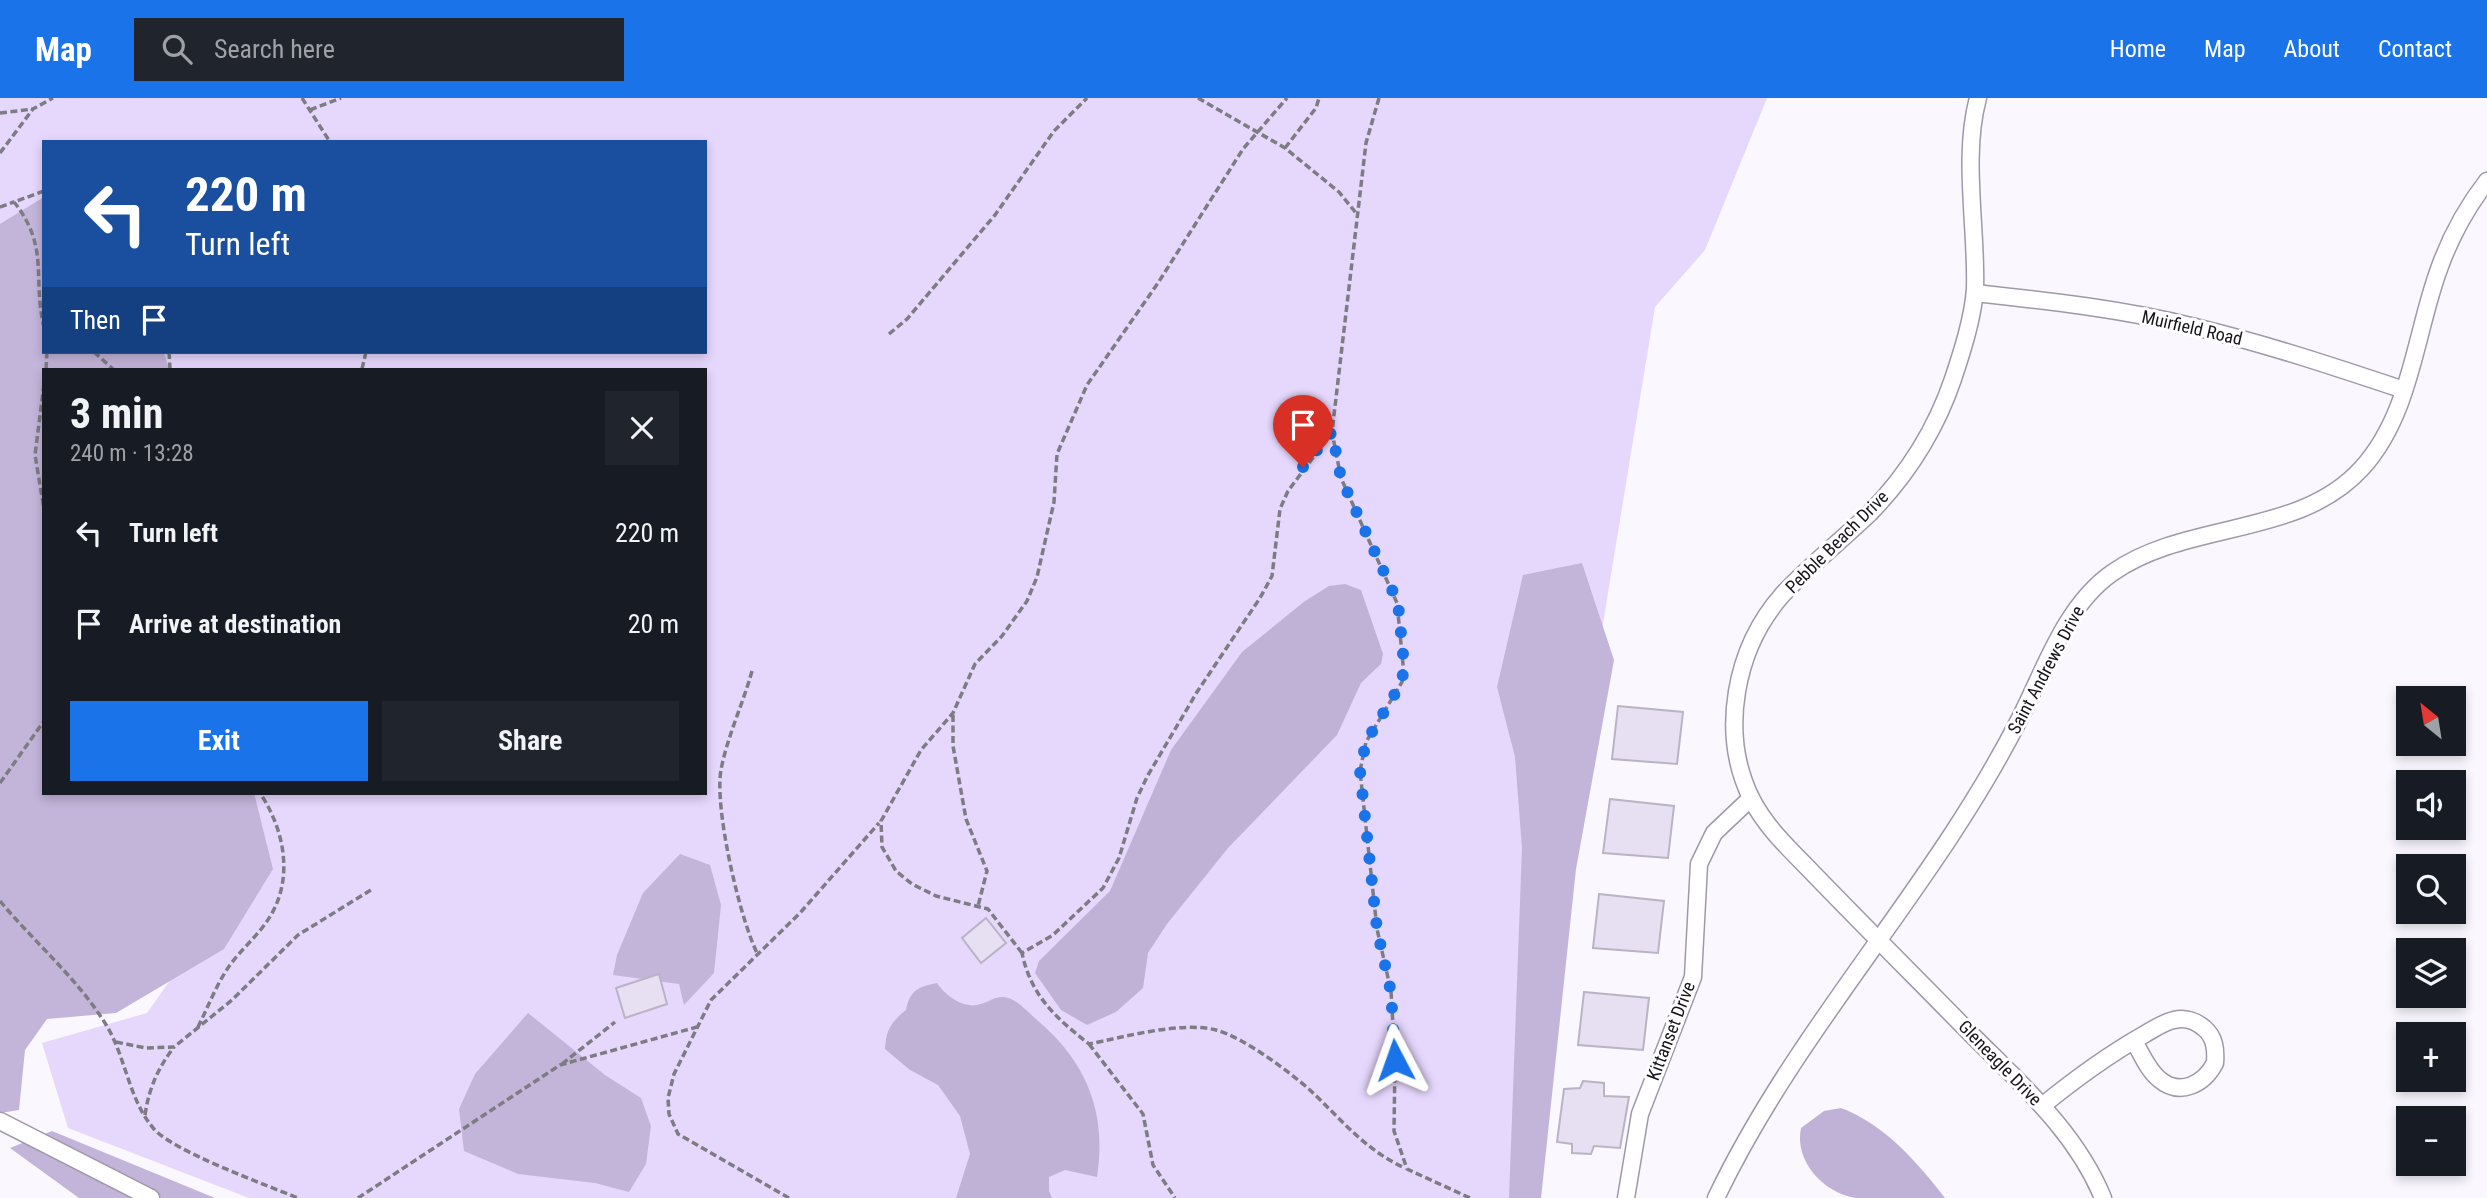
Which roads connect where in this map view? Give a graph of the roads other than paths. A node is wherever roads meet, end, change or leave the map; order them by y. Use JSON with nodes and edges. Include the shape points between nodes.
{"nodes":[{"id":1,"x":1978,"y":98,"type":"edge"},
{"id":2,"x":2487,"y":181,"type":"edge"},
{"id":3,"x":1975,"y":293,"type":"junction"},
{"id":4,"x":2404,"y":390,"type":"junction"},
{"id":5,"x":1751,"y":798,"type":"junction"},
{"id":6,"x":1879,"y":942,"type":"junction"},
{"id":7,"x":2134,"y":1041,"type":"junction"},
{"id":8,"x":2042,"y":1106,"type":"junction"},
{"id":9,"x":0,"y":1121,"type":"edge"},
{"id":10,"x":151,"y":1198,"type":"edge"},
{"id":11,"x":1626,"y":1198,"type":"edge"},
{"id":12,"x":1716,"y":1198,"type":"edge"},
{"id":13,"x":2103,"y":1198,"type":"edge"}],
"edges":[{"from":1,"to":3,"type":"street","name":"Pebble Beach Drive","via":[[1972,143]]},
{"from":2,"to":4,"type":"street","name":"Saint Andrews Drive","via":[[2439,269]]},
{"from":3,"to":4,"type":"street","name":"Muirfield Road","via":[[2096,307],[2195,327]]},
{"from":3,"to":5,"type":"street","name":"Pebble Beach Drive","via":[[1940,412],[1911,463],[1872,511],[1783,594],[1752,642],[1742,667],[1734,720]]},
{"from":4,"to":6,"type":"street","name":"Saint Andrews Drive","via":[[2379,443],[2363,467],[2341,487],[2288,513],[2138,559],[2112,573],[2085,598],[1962,823]]},
{"from":5,"to":6,"type":"street","name":"Pebble Beach Drive","via":[[1784,844]]},
{"from":5,"to":11,"type":"street","name":"Kittanset Drive","via":[[1714,832],[1699,864],[1693,977],[1640,1114]]},
{"from":6,"to":8,"type":"street","name":"Gleneagle Drive"},
{"from":6,"to":12,"type":"street","name":"Saint Andrews Drive","via":[[1765,1106]]},
{"from":7,"to":7,"type":"street","via":[[2174,1020],[2186,1019],[2206,1030],[2213,1040],[2215,1063],[2201,1082],[2191,1087],[2169,1086],[2152,1072]]},
{"from":7,"to":8,"type":"street","via":[[2084,1072]]},
{"from":8,"to":13,"type":"street","name":"Gleneagle Drive","via":[[2077,1149]]},
{"from":9,"to":10,"type":"street"}]}
